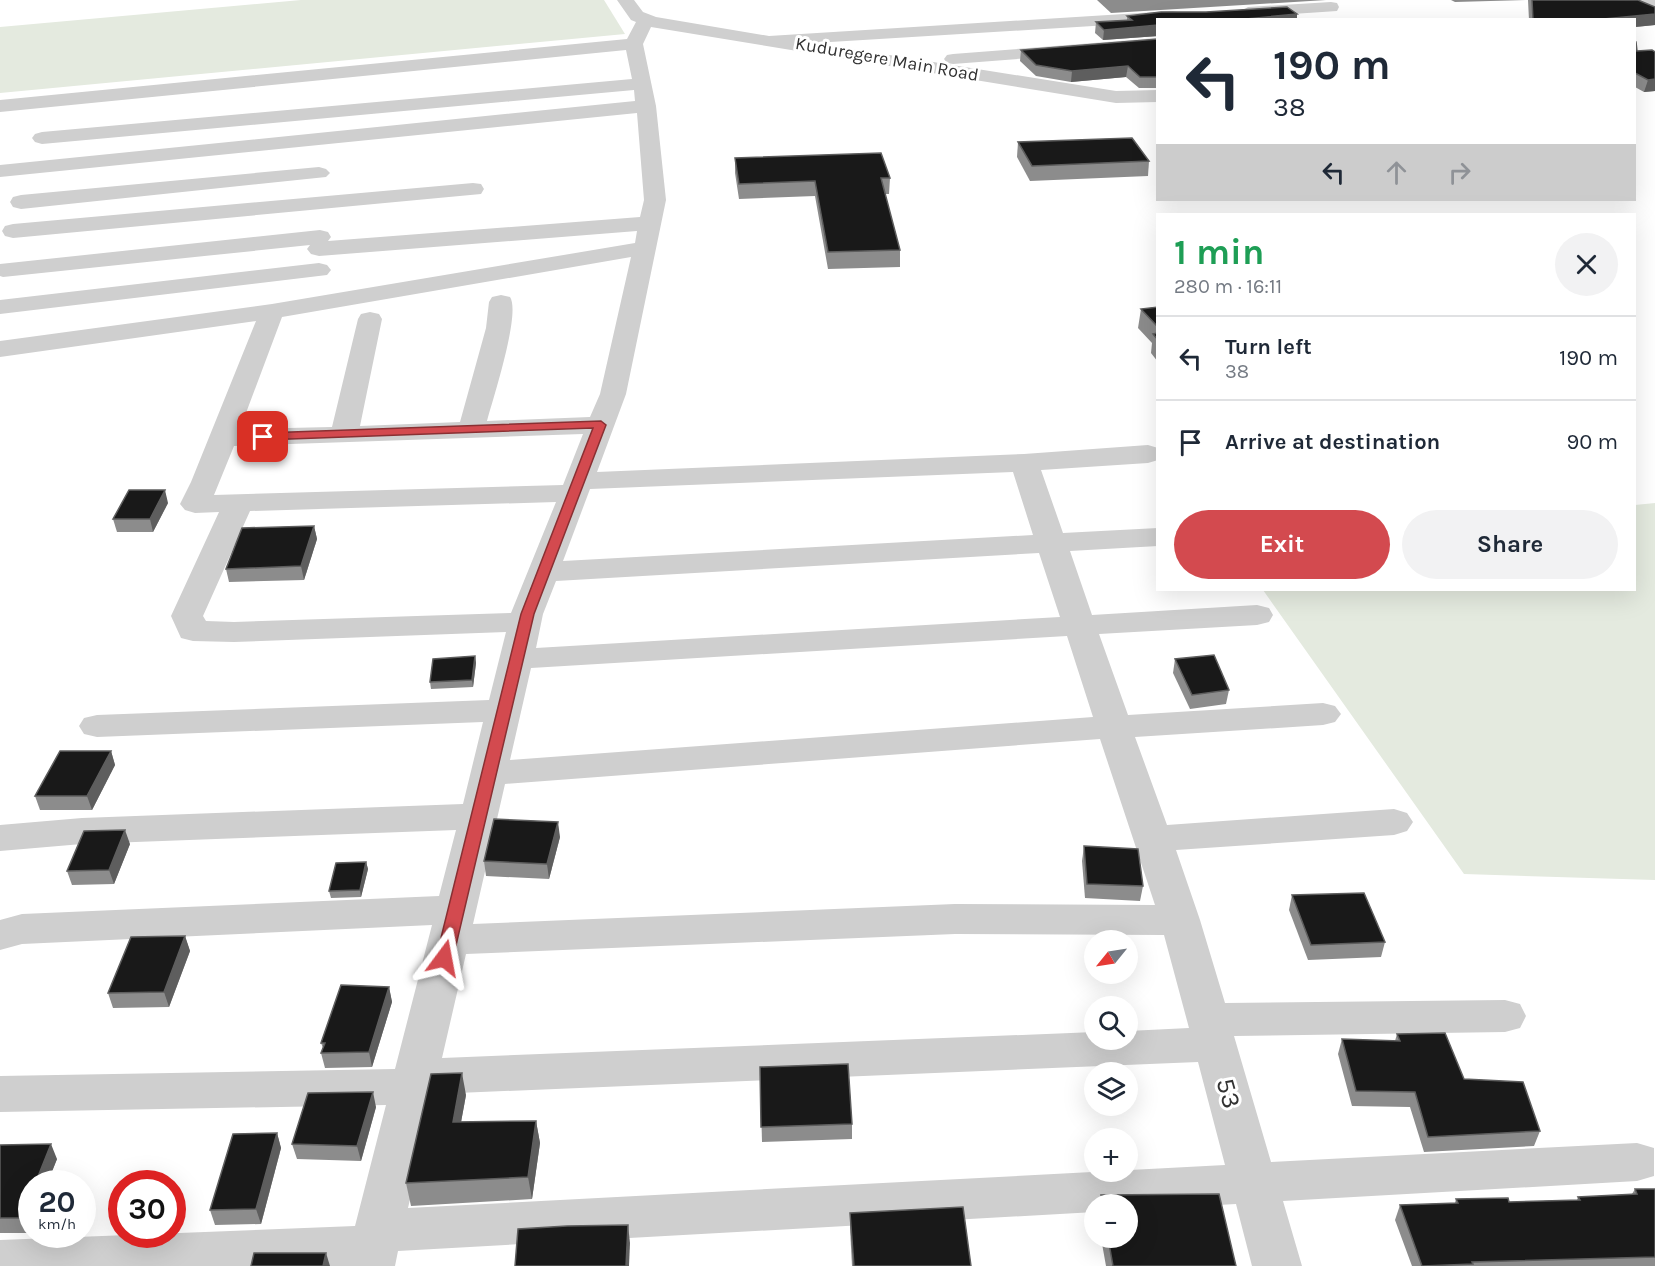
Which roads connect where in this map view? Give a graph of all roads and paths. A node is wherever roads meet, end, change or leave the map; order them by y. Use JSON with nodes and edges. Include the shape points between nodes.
{"nodes":[{"id":1,"x":1632,"y":1,"type":"edge"},
{"id":2,"x":1655,"y":1,"type":"edge"},
{"id":3,"x":1331,"y":7,"type":"dead end"},
{"id":4,"x":1655,"y":12,"type":"edge"},
{"id":5,"x":1188,"y":15,"type":"edge"},
{"id":6,"x":1247,"y":15,"type":"edge"},
{"id":7,"x":635,"y":21,"type":"edge"},
{"id":8,"x":916,"y":32,"type":"junction"},
{"id":9,"x":773,"y":40,"type":"junction"},
{"id":10,"x":1156,"y":44,"type":"edge"},
{"id":11,"x":940,"y":52,"type":"junction"},
{"id":12,"x":907,"y":63,"type":"junction"},
{"id":13,"x":393,"y":68,"type":"junction"},
{"id":14,"x":645,"y":95,"type":"junction"},
{"id":15,"x":1156,"y":96,"type":"edge"},
{"id":16,"x":55,"y":101,"type":"junction"},
{"id":17,"x":0,"y":106,"type":"edge"},
{"id":18,"x":364,"y":108,"type":"junction"},
{"id":19,"x":42,"y":138,"type":"junction"},
{"id":20,"x":317,"y":139,"type":"junction"},
{"id":21,"x":31,"y":167,"type":"junction"},
{"id":22,"x":0,"y":171,"type":"edge"},
{"id":23,"x":320,"y":173,"type":"junction"},
{"id":24,"x":473,"y":189,"type":"dead end"},
{"id":25,"x":21,"y":202,"type":"junction"},
{"id":26,"x":321,"y":203,"type":"junction"},
{"id":27,"x":14,"y":231,"type":"junction"},
{"id":28,"x":648,"y":235,"type":"junction"},
{"id":29,"x":319,"y":252,"type":"junction"},
{"id":30,"x":1,"y":275,"type":"edge"},
{"id":31,"x":501,"y":302,"type":"dead end"},
{"id":32,"x":318,"y":303,"type":"junction"},
{"id":33,"x":0,"y":307,"type":"edge"},
{"id":34,"x":272,"y":311,"type":"junction"},
{"id":35,"x":370,"y":319,"type":"dead end"},
{"id":36,"x":0,"y":350,"type":"edge"},
{"id":37,"x":601,"y":425,"type":"junction"},
{"id":38,"x":471,"y":431,"type":"junction"},
{"id":39,"x":344,"y":434,"type":"junction"},
{"id":40,"x":222,"y":438,"type":"junction"},
{"id":41,"x":1148,"y":454,"type":"dead end"},
{"id":42,"x":1024,"y":463,"type":"junction"},
{"id":43,"x":577,"y":487,"type":"junction"},
{"id":44,"x":239,"y":502,"type":"junction"},
{"id":45,"x":1156,"y":537,"type":"edge"},
{"id":46,"x":1052,"y":543,"type":"junction"},
{"id":47,"x":544,"y":572,"type":"junction"},
{"id":48,"x":1257,"y":615,"type":"dead end"},
{"id":49,"x":525,"y":622,"type":"junction"},
{"id":50,"x":1080,"y":627,"type":"junction"},
{"id":51,"x":517,"y":659,"type":"junction"},
{"id":52,"x":504,"y":710,"type":"junction"},
{"id":53,"x":1323,"y":714,"type":"dead end"},
{"id":54,"x":97,"y":726,"type":"dead end"},
{"id":55,"x":1114,"y":727,"type":"junction"},
{"id":56,"x":489,"y":773,"type":"junction"},
{"id":57,"x":479,"y":816,"type":"junction"},
{"id":58,"x":1395,"y":822,"type":"dead end"},
{"id":59,"x":0,"y":838,"type":"edge"},
{"id":60,"x":1153,"y":839,"type":"junction"},
{"id":61,"x":1180,"y":920,"type":"junction"},
{"id":62,"x":452,"y":925,"type":"junction"},
{"id":63,"x":0,"y":935,"type":"edge"},
{"id":64,"x":1505,"y":1016,"type":"dead end"},
{"id":65,"x":1212,"y":1032,"type":"junction"},
{"id":66,"x":414,"y":1082,"type":"junction"},
{"id":67,"x":0,"y":1094,"type":"edge"},
{"id":68,"x":1637,"y":1162,"type":"dead end"},
{"id":69,"x":1254,"y":1183,"type":"junction"},
{"id":70,"x":374,"y":1248,"type":"edge"},
{"id":71,"x":0,"y":1262,"type":"edge"},
{"id":72,"x":1277,"y":1266,"type":"edge"}],
"edges":[{"from":1,"to":2,"type":"street"},
{"from":1,"to":4,"type":"street"},
{"from":3,"to":6,"type":"street"},
{"from":5,"to":8,"type":"street"},
{"from":7,"to":9,"type":"street","name":"Kuduregere Main Road"},
{"from":7,"to":13,"type":"street","name":"Kuduregere Main Road"},
{"from":7,"to":14,"type":"street"},
{"from":8,"to":9,"type":"street"},
{"from":8,"to":11,"type":"street"},
{"from":9,"to":12,"type":"street","name":"Kuduregere Main Road"},
{"from":10,"to":11,"type":"street"},
{"from":11,"to":12,"type":"street"},
{"from":12,"to":15,"type":"street","name":"Kuduregere Main Road","via":[[1116,97]]},
{"from":13,"to":16,"type":"street","name":"Kuduregere Main Road"},
{"from":13,"to":18,"type":"street","via":[[391,84],[368,98]]},
{"from":14,"to":18,"type":"street"},
{"from":14,"to":20,"type":"street"},
{"from":14,"to":28,"type":"street","via":[[656,200]]},
{"from":16,"to":17,"type":"street","name":"Kuduregere Main Road"},
{"from":16,"to":19,"type":"street"},
{"from":18,"to":19,"type":"street"},
{"from":19,"to":21,"type":"street"},
{"from":20,"to":21,"type":"street"},
{"from":20,"to":23,"type":"street"},
{"from":21,"to":22,"type":"street"},
{"from":21,"to":25,"type":"street"},
{"from":23,"to":25,"type":"street"},
{"from":23,"to":26,"type":"street"},
{"from":24,"to":26,"type":"street"},
{"from":25,"to":27,"type":"street"},
{"from":26,"to":27,"type":"street"},
{"from":26,"to":29,"type":"street"},
{"from":27,"to":30,"type":"street"},
{"from":28,"to":29,"type":"street"},
{"from":28,"to":32,"type":"street"},
{"from":28,"to":37,"type":"street","via":[[613,394]]},
{"from":29,"to":30,"type":"street"},
{"from":29,"to":32,"type":"street"},
{"from":29,"to":33,"type":"street"},
{"from":31,"to":38,"type":"street","via":[[499,328]]},
{"from":32,"to":34,"type":"street"},
{"from":34,"to":36,"type":"street"},
{"from":34,"to":40,"type":"street"},
{"from":35,"to":39,"type":"street"},
{"from":37,"to":38,"type":"street"},
{"from":37,"to":43,"type":"street"},
{"from":38,"to":39,"type":"street"},
{"from":39,"to":40,"type":"street"},
{"from":40,"to":44,"type":"street","via":[[195,504]]},
{"from":41,"to":42,"type":"street"},
{"from":42,"to":43,"type":"street"},
{"from":42,"to":46,"type":"street","name":"53"},
{"from":43,"to":44,"type":"street"},
{"from":43,"to":47,"type":"street"},
{"from":44,"to":49,"type":"street","via":[[187,616],[193,631]]},
{"from":45,"to":46,"type":"street"},
{"from":46,"to":47,"type":"street"},
{"from":46,"to":50,"type":"street","name":"53"},
{"from":47,"to":49,"type":"street"},
{"from":48,"to":50,"type":"street"},
{"from":49,"to":51,"type":"street"},
{"from":50,"to":51,"type":"street"},
{"from":50,"to":55,"type":"street","name":"53"},
{"from":51,"to":52,"type":"street"},
{"from":52,"to":54,"type":"street"},
{"from":52,"to":56,"type":"street"},
{"from":53,"to":55,"type":"street"},
{"from":55,"to":56,"type":"street"},
{"from":55,"to":60,"type":"street","name":"53"},
{"from":56,"to":57,"type":"street"},
{"from":57,"to":59,"type":"street","via":[[82,831]]},
{"from":57,"to":62,"type":"street"},
{"from":58,"to":60,"type":"street"},
{"from":60,"to":61,"type":"street","name":"53"},
{"from":61,"to":62,"type":"street"},
{"from":61,"to":65,"type":"street","name":"53"},
{"from":62,"to":63,"type":"street","via":[[22,928]]},
{"from":62,"to":66,"type":"street"},
{"from":64,"to":65,"type":"street"},
{"from":65,"to":66,"type":"street"},
{"from":65,"to":69,"type":"street","name":"53"},
{"from":66,"to":67,"type":"street"},
{"from":66,"to":70,"type":"street"},
{"from":68,"to":69,"type":"street"},
{"from":69,"to":70,"type":"street"},
{"from":69,"to":72,"type":"street","name":"53"},
{"from":70,"to":71,"type":"street"}]}
